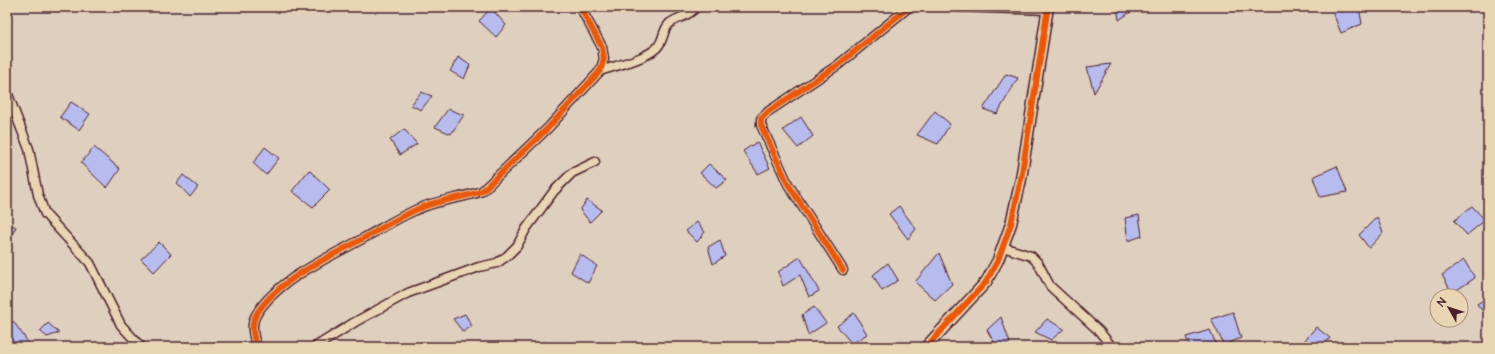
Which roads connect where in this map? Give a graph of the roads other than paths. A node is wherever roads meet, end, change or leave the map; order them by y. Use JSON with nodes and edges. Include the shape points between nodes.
{"nodes":[{"id":1,"x":580,"y":7,"type":"edge"},
{"id":2,"x":696,"y":7,"type":"edge"},
{"id":3,"x":909,"y":7,"type":"edge"},
{"id":4,"x":957,"y":7,"type":"edge"},
{"id":5,"x":1048,"y":8,"type":"edge"},
{"id":6,"x":600,"y":71,"type":"junction"},
{"id":7,"x":7,"y":92,"type":"edge"},
{"id":8,"x":594,"y":162,"type":"dead end"},
{"id":9,"x":1003,"y":247,"type":"junction"},
{"id":10,"x":843,"y":270,"type":"dead end"},
{"id":11,"x":141,"y":347,"type":"edge"},
{"id":12,"x":256,"y":347,"type":"edge"},
{"id":13,"x":316,"y":347,"type":"edge"},
{"id":14,"x":926,"y":347,"type":"edge"},
{"id":15,"x":1112,"y":347,"type":"edge"}],
"edges":[{"from":1,"to":6,"type":"street","via":[[602,48],[604,59]]},
{"from":2,"to":6,"type":"street","via":[[691,13],[670,23],[659,46],[649,54]]},
{"from":3,"to":10,"type":"street","via":[[838,64],[761,119],[761,125],[788,184]]},
{"from":4,"to":5,"type":"street"},
{"from":5,"to":9,"type":"street","via":[[1023,165],[1011,224]]},
{"from":6,"to":12,"type":"street","via":[[548,128],[482,191],[444,199],[418,209],[294,276],[256,314],[252,324]]},
{"from":7,"to":11,"type":"street","via":[[29,149],[38,195],[45,214],[90,263],[121,325]]},
{"from":8,"to":13,"type":"street","via":[[572,173],[554,191],[517,246],[497,263],[408,293]]},
{"from":9,"to":14,"type":"street","via":[[986,282]]},
{"from":9,"to":15,"type":"street","via":[[1030,256],[1038,263],[1050,286],[1099,331]]}]}
